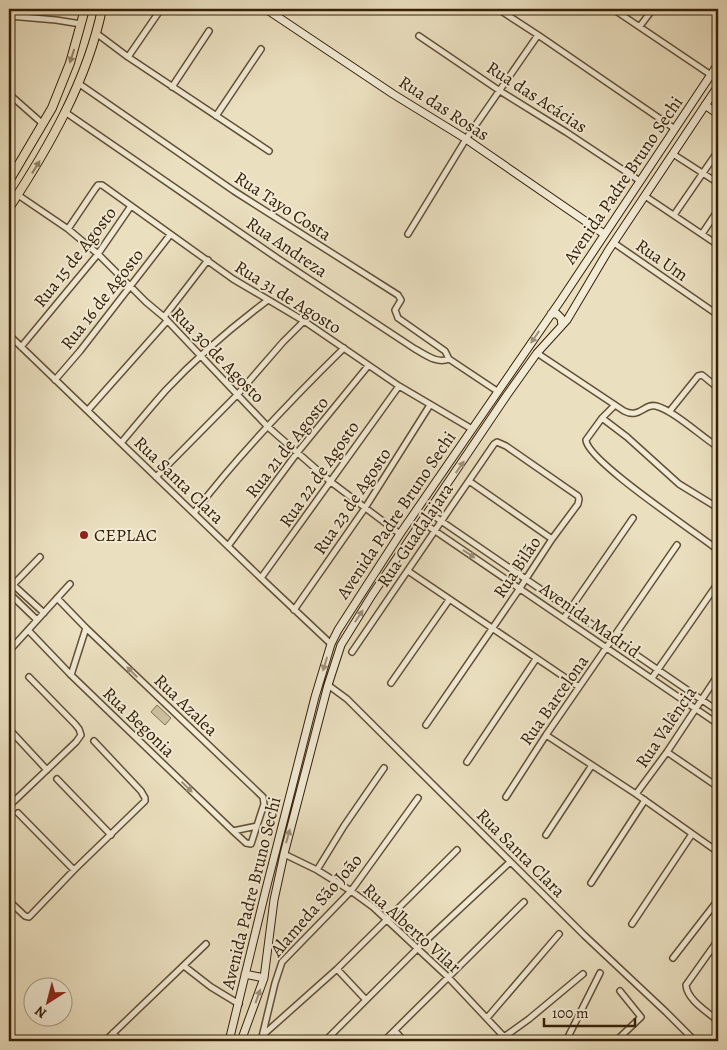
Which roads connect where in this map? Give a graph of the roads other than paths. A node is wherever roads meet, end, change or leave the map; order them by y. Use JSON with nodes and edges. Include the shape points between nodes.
{"nodes":[{"id":1,"x":85,"y":9,"type":"edge"},
{"id":2,"x":102,"y":9,"type":"edge"},
{"id":3,"x":161,"y":9,"type":"edge"},
{"id":4,"x":266,"y":9,"type":"edge"},
{"id":5,"x":498,"y":9,"type":"edge"},
{"id":6,"x":613,"y":9,"type":"edge"},
{"id":7,"x":653,"y":9,"type":"edge"},
{"id":8,"x":9,"y":16,"type":"edge"},
{"id":9,"x":80,"y":24,"type":"junction"},
{"id":10,"x":640,"y":26,"type":"junction"},
{"id":11,"x":209,"y":31,"type":"dead end"},
{"id":12,"x":96,"y":33,"type":"junction"},
{"id":13,"x":538,"y":35,"type":"junction"},
{"id":14,"x":419,"y":36,"type":"dead end"},
{"id":15,"x":261,"y":49,"type":"dead end"},
{"id":16,"x":128,"y":57,"type":"junction"},
{"id":17,"x":718,"y":64,"type":"edge"},
{"id":18,"x":711,"y":75,"type":"junction"},
{"id":19,"x":78,"y":83,"type":"junction"},
{"id":20,"x":718,"y":86,"type":"edge"},
{"id":21,"x":172,"y":87,"type":"junction"},
{"id":22,"x":500,"y":91,"type":"junction"},
{"id":23,"x":9,"y":94,"type":"edge"},
{"id":24,"x":705,"y":106,"type":"junction"},
{"id":25,"x":65,"y":112,"type":"junction"},
{"id":26,"x":718,"y":114,"type":"edge"},
{"id":27,"x":216,"y":116,"type":"junction"},
{"id":28,"x":43,"y":124,"type":"junction"},
{"id":29,"x":675,"y":129,"type":"junction"},
{"id":30,"x":466,"y":139,"type":"junction"},
{"id":31,"x":269,"y":151,"type":"dead end"},
{"id":32,"x":718,"y":151,"type":"edge"},
{"id":33,"x":673,"y":154,"type":"junction"},
{"id":34,"x":704,"y":173,"type":"junction"},
{"id":35,"x":9,"y":181,"type":"edge"},
{"id":36,"x":640,"y":182,"type":"junction"},
{"id":37,"x":718,"y":183,"type":"edge"},
{"id":38,"x":18,"y":194,"type":"junction"},
{"id":39,"x":645,"y":196,"type":"junction"},
{"id":40,"x":131,"y":206,"type":"junction"},
{"id":41,"x":9,"y":208,"type":"edge"},
{"id":42,"x":718,"y":210,"type":"edge"},
{"id":43,"x":674,"y":215,"type":"junction"},
{"id":44,"x":68,"y":229,"type":"junction"},
{"id":45,"x":408,"y":234,"type":"dead end"},
{"id":46,"x":604,"y":234,"type":"junction"},
{"id":47,"x":702,"y":234,"type":"junction"},
{"id":48,"x":170,"y":235,"type":"junction"},
{"id":49,"x":614,"y":243,"type":"junction"},
{"id":50,"x":718,"y":245,"type":"edge"},
{"id":51,"x":98,"y":254,"type":"junction"},
{"id":52,"x":208,"y":260,"type":"junction"},
{"id":53,"x":130,"y":286,"type":"junction"},
{"id":54,"x":268,"y":300,"type":"junction"},
{"id":55,"x":561,"y":300,"type":"junction"},
{"id":56,"x":572,"y":312,"type":"junction"},
{"id":57,"x":551,"y":314,"type":"junction"},
{"id":58,"x":718,"y":315,"type":"edge"},
{"id":59,"x":165,"y":319,"type":"junction"},
{"id":60,"x":304,"y":321,"type":"junction"},
{"id":61,"x":562,"y":325,"type":"junction"},
{"id":62,"x":9,"y":335,"type":"edge"},
{"id":63,"x":21,"y":347,"type":"junction"},
{"id":64,"x":344,"y":348,"type":"junction"},
{"id":65,"x":537,"y":353,"type":"junction"},
{"id":66,"x":200,"y":357,"type":"junction"},
{"id":67,"x":449,"y":359,"type":"junction"},
{"id":68,"x":368,"y":366,"type":"junction"},
{"id":69,"x":55,"y":380,"type":"junction"},
{"id":70,"x":399,"y":386,"type":"junction"},
{"id":71,"x":718,"y":388,"type":"edge"},
{"id":72,"x":497,"y":391,"type":"junction"},
{"id":73,"x":237,"y":395,"type":"junction"},
{"id":74,"x":430,"y":405,"type":"junction"},
{"id":75,"x":614,"y":405,"type":"junction"},
{"id":76,"x":88,"y":410,"type":"junction"},
{"id":77,"x":669,"y":412,"type":"junction"},
{"id":78,"x":602,"y":418,"type":"junction"},
{"id":79,"x":268,"y":427,"type":"junction"},
{"id":80,"x":472,"y":429,"type":"junction"},
{"id":81,"x":121,"y":443,"type":"junction"},
{"id":82,"x":506,"y":446,"type":"joint"},
{"id":83,"x":718,"y":447,"type":"edge"},
{"id":84,"x":297,"y":453,"type":"junction"},
{"id":85,"x":156,"y":477,"type":"junction"},
{"id":86,"x":469,"y":481,"type":"junction"},
{"id":87,"x":331,"y":482,"type":"junction"},
{"id":88,"x":365,"y":508,"type":"junction"},
{"id":89,"x":718,"y":508,"type":"edge"},
{"id":90,"x":428,"y":512,"type":"junction"},
{"id":91,"x":194,"y":513,"type":"junction"},
{"id":92,"x":633,"y":518,"type":"dead end"},
{"id":93,"x":441,"y":521,"type":"junction"},
{"id":94,"x":422,"y":522,"type":"junction"},
{"id":95,"x":435,"y":530,"type":"junction"},
{"id":96,"x":400,"y":534,"type":"junction"},
{"id":97,"x":552,"y":539,"type":"junction"},
{"id":98,"x":677,"y":545,"type":"dead end"},
{"id":99,"x":228,"y":546,"type":"junction"},
{"id":100,"x":718,"y":550,"type":"edge"},
{"id":101,"x":40,"y":557,"type":"dead end"},
{"id":102,"x":408,"y":571,"type":"junction"},
{"id":103,"x":261,"y":578,"type":"junction"},
{"id":104,"x":526,"y":580,"type":"junction"},
{"id":105,"x":718,"y":583,"type":"edge"},
{"id":106,"x":70,"y":584,"type":"dead end"},
{"id":107,"x":10,"y":585,"type":"edge"},
{"id":108,"x":520,"y":588,"type":"junction"},
{"id":109,"x":9,"y":593,"type":"edge"},
{"id":110,"x":57,"y":598,"type":"junction"},
{"id":111,"x":449,"y":600,"type":"junction"},
{"id":112,"x":569,"y":609,"type":"junction"},
{"id":113,"x":294,"y":610,"type":"junction"},
{"id":114,"x":44,"y":613,"type":"junction"},
{"id":115,"x":564,"y":618,"type":"junction"},
{"id":116,"x":37,"y":620,"type":"junction"},
{"id":117,"x":86,"y":628,"type":"junction"},
{"id":118,"x":492,"y":628,"type":"junction"},
{"id":119,"x":28,"y":630,"type":"junction"},
{"id":120,"x":613,"y":639,"type":"junction"},
{"id":121,"x":331,"y":644,"type":"junction"},
{"id":122,"x":607,"y":648,"type":"junction"},
{"id":123,"x":9,"y":651,"type":"edge"},
{"id":124,"x":352,"y":652,"type":"dead end"},
{"id":125,"x":536,"y":659,"type":"junction"},
{"id":126,"x":658,"y":670,"type":"junction"},
{"id":127,"x":718,"y":675,"type":"edge"},
{"id":128,"x":71,"y":676,"type":"junction"},
{"id":129,"x":29,"y":677,"type":"dead end"},
{"id":130,"x":652,"y":678,"type":"junction"},
{"id":131,"x":391,"y":683,"type":"dead end"},
{"id":132,"x":328,"y":685,"type":"junction"},
{"id":133,"x":579,"y":687,"type":"junction"},
{"id":134,"x":701,"y":699,"type":"junction"},
{"id":135,"x":696,"y":709,"type":"junction"},
{"id":136,"x":718,"y":711,"type":"edge"},
{"id":137,"x":718,"y":724,"type":"edge"},
{"id":138,"x":426,"y":725,"type":"dead end"},
{"id":139,"x":9,"y":730,"type":"edge"},
{"id":140,"x":546,"y":735,"type":"junction"},
{"id":141,"x":94,"y":742,"type":"dead end"},
{"id":142,"x":667,"y":752,"type":"junction"},
{"id":143,"x":467,"y":762,"type":"dead end"},
{"id":144,"x":592,"y":765,"type":"junction"},
{"id":145,"x":384,"y":768,"type":"dead end"},
{"id":146,"x":47,"y":770,"type":"junction"},
{"id":147,"x":57,"y":779,"type":"dead end"},
{"id":148,"x":718,"y":787,"type":"edge"},
{"id":149,"x":636,"y":794,"type":"junction"},
{"id":150,"x":506,"y":797,"type":"dead end"},
{"id":151,"x":418,"y":798,"type":"dead end"},
{"id":152,"x":645,"y":800,"type":"junction"},
{"id":153,"x":10,"y":804,"type":"edge"},
{"id":154,"x":18,"y":813,"type":"dead end"},
{"id":155,"x":257,"y":826,"type":"junction"},
{"id":156,"x":233,"y":831,"type":"junction"},
{"id":157,"x":546,"y":834,"type":"dead end"},
{"id":158,"x":692,"y":834,"type":"junction"},
{"id":159,"x":110,"y":835,"type":"junction"},
{"id":160,"x":252,"y":843,"type":"joint"},
{"id":161,"x":457,"y":850,"type":"dead end"},
{"id":162,"x":718,"y":852,"type":"edge"},
{"id":163,"x":284,"y":854,"type":"junction"},
{"id":164,"x":510,"y":862,"type":"junction"},
{"id":165,"x":74,"y":870,"type":"junction"},
{"id":166,"x":317,"y":870,"type":"junction"},
{"id":167,"x":591,"y":883,"type":"dead end"},
{"id":168,"x":351,"y":891,"type":"junction"},
{"id":169,"x":718,"y":900,"type":"edge"},
{"id":170,"x":9,"y":901,"type":"edge"},
{"id":171,"x":524,"y":902,"type":"dead end"},
{"id":172,"x":387,"y":920,"type":"junction"},
{"id":173,"x":632,"y":924,"type":"dead end"},
{"id":174,"x":559,"y":934,"type":"dead end"},
{"id":175,"x":718,"y":940,"type":"edge"},
{"id":176,"x":206,"y":944,"type":"dead end"},
{"id":177,"x":418,"y":948,"type":"junction"},
{"id":178,"x":673,"y":958,"type":"dead end"},
{"id":179,"x":184,"y":966,"type":"junction"},
{"id":180,"x":337,"y":969,"type":"junction"},
{"id":181,"x":600,"y":973,"type":"dead end"},
{"id":182,"x":245,"y":974,"type":"junction"},
{"id":183,"x":583,"y":974,"type":"dead end"},
{"id":184,"x":448,"y":977,"type":"junction"},
{"id":185,"x":264,"y":978,"type":"junction"},
{"id":186,"x":620,"y":991,"type":"dead end"},
{"id":187,"x":366,"y":1000,"type":"junction"},
{"id":188,"x":239,"y":1004,"type":"junction"},
{"id":189,"x":487,"y":1018,"type":"junction"},
{"id":190,"x":717,"y":1018,"type":"edge"},
{"id":191,"x":395,"y":1031,"type":"junction"},
{"id":192,"x":113,"y":1034,"type":"junction"},
{"id":193,"x":688,"y":1034,"type":"junction"},
{"id":194,"x":262,"y":1038,"type":"edge"},
{"id":195,"x":506,"y":1039,"type":"edge"},
{"id":196,"x":105,"y":1041,"type":"edge"},
{"id":197,"x":120,"y":1041,"type":"edge"},
{"id":198,"x":229,"y":1041,"type":"edge"},
{"id":199,"x":241,"y":1041,"type":"edge"},
{"id":200,"x":325,"y":1041,"type":"edge"},
{"id":201,"x":384,"y":1041,"type":"edge"},
{"id":202,"x":404,"y":1041,"type":"edge"},
{"id":203,"x":566,"y":1041,"type":"edge"},
{"id":204,"x":616,"y":1041,"type":"edge"},
{"id":205,"x":681,"y":1041,"type":"edge"},
{"id":206,"x":695,"y":1041,"type":"edge"}],
"edges":[{"from":1,"to":9,"type":"main road"},
{"from":2,"to":12,"type":"main road"},
{"from":3,"to":16,"type":"street"},
{"from":4,"to":30,"type":"main road","name":"Rua das Rosas"},
{"from":5,"to":13,"type":"street"},
{"from":6,"to":10,"type":"street"},
{"from":7,"to":10,"type":"street"},
{"from":8,"to":9,"type":"street"},
{"from":9,"to":28,"type":"main road","one_way":true,"via":[[70,63]]},
{"from":10,"to":18,"type":"street"},
{"from":11,"to":21,"type":"street"},
{"from":12,"to":16,"type":"street"},
{"from":12,"to":19,"type":"main road"},
{"from":13,"to":22,"type":"street"},
{"from":13,"to":29,"type":"street"},
{"from":14,"to":22,"type":"street","name":"Rua das Acácias"},
{"from":15,"to":27,"type":"street"},
{"from":16,"to":21,"type":"street"},
{"from":17,"to":18,"type":"main road","name":"Avenida Padre Bruno Sechi"},
{"from":18,"to":29,"type":"main road","name":"Avenida Padre Bruno Sechi"},
{"from":19,"to":25,"type":"main road"},
{"from":19,"to":67,"type":"street","name":"Rua Tayo Costa","via":[[234,191],[389,288],[401,298],[395,310],[398,318],[445,351]]},
{"from":20,"to":24,"type":"main road","name":"Avenida Padre Bruno Sechi"},
{"from":21,"to":27,"type":"street"},
{"from":22,"to":30,"type":"street"},
{"from":22,"to":36,"type":"street","name":"Rua das Acácias"},
{"from":23,"to":28,"type":"street"},
{"from":24,"to":26,"type":"main road"},
{"from":24,"to":33,"type":"main road","name":"Avenida Padre Bruno Sechi"},
{"from":38,"to":25,"type":"main road","one_way":true,"via":[[45,152]]},
{"from":25,"to":67,"type":"street","name":"Rua Andreza","via":[[415,349],[433,359]]},
{"from":27,"to":31,"type":"street"},
{"from":28,"to":35,"type":"main road"},
{"from":29,"to":36,"type":"main road","name":"Avenida Padre Bruno Sechi"},
{"from":30,"to":45,"type":"street"},
{"from":30,"to":46,"type":"main road","name":"Rua das Rosas"},
{"from":32,"to":34,"type":"street"},
{"from":33,"to":34,"type":"street"},
{"from":33,"to":39,"type":"main road","name":"Avenida Padre Bruno Sechi"},
{"from":34,"to":37,"type":"street"},
{"from":34,"to":43,"type":"street"},
{"from":36,"to":46,"type":"main road","name":"Avenida Padre Bruno Sechi"},
{"from":38,"to":41,"type":"main road"},
{"from":38,"to":44,"type":"street","name":"Rua 30 de Agosto"},
{"from":39,"to":43,"type":"street"},
{"from":39,"to":49,"type":"main road","name":"Avenida Padre Bruno Sechi"},
{"from":40,"to":44,"type":"street","name":"Rua 31 de Agosto","via":[[98,185]]},
{"from":40,"to":48,"type":"street","name":"Rua 31 de Agosto"},
{"from":40,"to":51,"type":"street","name":"Rua 15 de Agosto"},
{"from":42,"to":47,"type":"street"},
{"from":43,"to":47,"type":"street"},
{"from":44,"to":51,"type":"street","name":"Rua 30 de Agosto"},
{"from":46,"to":55,"type":"main road","name":"Avenida Padre Bruno Sechi"},
{"from":47,"to":50,"type":"street"},
{"from":48,"to":52,"type":"street","name":"Rua 31 de Agosto"},
{"from":48,"to":53,"type":"street","name":"Rua 16 de Agosto"},
{"from":49,"to":56,"type":"main road","name":"Avenida Padre Bruno Sechi"},
{"from":49,"to":58,"type":"street","name":"Rua Um"},
{"from":51,"to":53,"type":"street","name":"Rua 30 de Agosto"},
{"from":51,"to":63,"type":"street","name":"Rua 15 de Agosto"},
{"from":52,"to":54,"type":"street","name":"Rua 31 de Agosto"},
{"from":52,"to":59,"type":"street"},
{"from":53,"to":59,"type":"street","name":"Rua 30 de Agosto"},
{"from":53,"to":69,"type":"street","name":"Rua 16 de Agosto"},
{"from":54,"to":60,"type":"street","name":"Rua 31 de Agosto"},
{"from":54,"to":66,"type":"street"},
{"from":55,"to":56,"type":"main road","via":[[563,310]]},
{"from":55,"to":57,"type":"main road","name":"Avenida Padre Bruno Sechi"},
{"from":56,"to":61,"type":"main road","name":"Avenida Padre Bruno Sechi"},
{"from":57,"to":61,"type":"main road","via":[[561,318]]},
{"from":57,"to":72,"type":"main road","name":"Avenida Padre Bruno Sechi","one_way":true},
{"from":59,"to":66,"type":"street","name":"Rua 30 de Agosto"},
{"from":59,"to":76,"type":"street"},
{"from":60,"to":64,"type":"street","name":"Rua 31 de Agosto"},
{"from":60,"to":73,"type":"street"},
{"from":61,"to":65,"type":"main road","name":"Avenida Padre Bruno Sechi"},
{"from":62,"to":63,"type":"street","name":"Rua Santa Clara"},
{"from":63,"to":69,"type":"street","name":"Rua Santa Clara"},
{"from":64,"to":68,"type":"street","name":"Rua 31 de Agosto"},
{"from":64,"to":79,"type":"street"},
{"from":65,"to":75,"type":"street"},
{"from":90,"to":65,"type":"main road","name":"Avenida Padre Bruno Sechi","one_way":true},
{"from":66,"to":73,"type":"street","name":"Rua 30 de Agosto"},
{"from":66,"to":81,"type":"street","via":[[166,390]]},
{"from":67,"to":72,"type":"street","name":"Rua Andreza"},
{"from":68,"to":70,"type":"street","name":"Rua 31 de Agosto"},
{"from":68,"to":84,"type":"street","name":"Rua 21 de Agosto"},
{"from":69,"to":76,"type":"street","name":"Rua Santa Clara"},
{"from":70,"to":74,"type":"street","name":"Rua 31 de Agosto"},
{"from":70,"to":87,"type":"street","name":"Rua 22 de Agosto"},
{"from":71,"to":77,"type":"street","via":[[702,375],[698,376]]},
{"from":72,"to":80,"type":"main road","name":"Avenida Padre Bruno Sechi"},
{"from":73,"to":79,"type":"street","name":"Rua 30 de Agosto"},
{"from":73,"to":85,"type":"street"},
{"from":74,"to":80,"type":"street","name":"Rua 31 de Agosto"},
{"from":74,"to":88,"type":"street","name":"Rua 23 de Agosto"},
{"from":75,"to":77,"type":"street","via":[[631,414],[654,406]]},
{"from":75,"to":78,"type":"street"},
{"from":76,"to":81,"type":"street","name":"Rua Santa Clara"},
{"from":77,"to":83,"type":"street"},
{"from":78,"to":89,"type":"street","via":[[679,484]]},
{"from":78,"to":100,"type":"street","via":[[586,440],[590,450],[624,481]]},
{"from":79,"to":84,"type":"street","name":"Rua 30 de Agosto"},
{"from":79,"to":91,"type":"street"},
{"from":80,"to":96,"type":"main road","name":"Avenida Padre Bruno Sechi"},
{"from":81,"to":85,"type":"street","name":"Rua Santa Clara"},
{"from":82,"to":86,"type":"street","name":"Rua Guadalajara","via":[[497,442],[492,446]]},
{"from":82,"to":97,"type":"street","name":"Rua Bilão","via":[[578,496],[578,504]]},
{"from":84,"to":87,"type":"street","name":"Rua 30 de Agosto"},
{"from":84,"to":99,"type":"street","name":"Rua 21 de Agosto"},
{"from":85,"to":91,"type":"street","name":"Rua Santa Clara"},
{"from":86,"to":93,"type":"street","name":"Rua Guadalajara"},
{"from":86,"to":97,"type":"street"},
{"from":87,"to":88,"type":"street","name":"Rua 30 de Agosto"},
{"from":87,"to":103,"type":"street","name":"Rua 22 de Agosto"},
{"from":88,"to":96,"type":"street","name":"Rua 30 de Agosto"},
{"from":88,"to":113,"type":"street","name":"Rua 23 de Agosto"},
{"from":90,"to":93,"type":"street","name":"Avenida Madrid"},
{"from":90,"to":94,"type":"main road","name":"Avenida Padre Bruno Sechi"},
{"from":91,"to":99,"type":"street","name":"Rua Santa Clara"},
{"from":92,"to":112,"type":"street"},
{"from":93,"to":95,"type":"street","name":"Rua Guadalajara"},
{"from":93,"to":104,"type":"street","name":"Avenida Madrid"},
{"from":94,"to":95,"type":"street","name":"Avenida Madrid"},
{"from":132,"to":94,"type":"main road","name":"Avenida Padre Bruno Sechi","one_way":true,"via":[[343,643]]},
{"from":95,"to":102,"type":"street","name":"Rua Guadalajara"},
{"from":95,"to":108,"type":"street","name":"Avenida Madrid","one_way":true},
{"from":96,"to":121,"type":"main road","name":"Avenida Padre Bruno Sechi"},
{"from":97,"to":104,"type":"street","name":"Rua Bilão"},
{"from":98,"to":120,"type":"street","name":"Rua Barcelona"},
{"from":99,"to":103,"type":"street","name":"Rua Santa Clara"},
{"from":101,"to":107,"type":"street"},
{"from":102,"to":111,"type":"street"},
{"from":102,"to":124,"type":"street","name":"Rua Guadalajara"},
{"from":103,"to":113,"type":"street","name":"Rua Santa Clara"},
{"from":104,"to":108,"type":"street","name":"Rua Bilão"},
{"from":104,"to":112,"type":"street","name":"Avenida Madrid"},
{"from":105,"to":126,"type":"street"},
{"from":106,"to":110,"type":"street"},
{"from":107,"to":114,"type":"street"},
{"from":108,"to":115,"type":"street","name":"Avenida Madrid"},
{"from":108,"to":118,"type":"street","name":"Rua Bilão"},
{"from":109,"to":116,"type":"street"},
{"from":110,"to":114,"type":"street"},
{"from":110,"to":117,"type":"street","name":"Rua Azalea"},
{"from":111,"to":118,"type":"street"},
{"from":111,"to":131,"type":"street"},
{"from":112,"to":115,"type":"street"},
{"from":112,"to":120,"type":"street","name":"Avenida Madrid"},
{"from":113,"to":121,"type":"street","name":"Rua Santa Clara"},
{"from":114,"to":116,"type":"street"},
{"from":115,"to":122,"type":"street","name":"Avenida Madrid"},
{"from":116,"to":119,"type":"street"},
{"from":117,"to":128,"type":"street"},
{"from":155,"to":117,"type":"street","name":"Rua Azalea","one_way":true,"via":[[263,797]]},
{"from":118,"to":125,"type":"street"},
{"from":118,"to":138,"type":"street","name":"Rua Bilão"},
{"from":119,"to":123,"type":"street"},
{"from":119,"to":128,"type":"street","name":"Rua Begonia"},
{"from":120,"to":122,"type":"street","name":"Rua Barcelona"},
{"from":120,"to":126,"type":"street","name":"Avenida Madrid"},
{"from":121,"to":182,"type":"main road","name":"Avenida Padre Bruno Sechi","one_way":true},
{"from":122,"to":130,"type":"street","name":"Avenida Madrid"},
{"from":122,"to":133,"type":"street","name":"Rua Barcelona"},
{"from":125,"to":133,"type":"street"},
{"from":125,"to":143,"type":"street"},
{"from":126,"to":130,"type":"street"},
{"from":126,"to":134,"type":"street","name":"Avenida Madrid"},
{"from":127,"to":134,"type":"street","name":"Rua Valência"},
{"from":128,"to":156,"type":"street","name":"Rua Begonia","one_way":true},
{"from":129,"to":146,"type":"street","via":[[81,732],[76,742]]},
{"from":130,"to":135,"type":"street","name":"Avenida Madrid"},
{"from":163,"to":132,"type":"main road","name":"Avenida Padre Bruno Sechi","one_way":true},
{"from":132,"to":164,"type":"street","name":"Rua Santa Clara"},
{"from":133,"to":140,"type":"street","name":"Rua Barcelona"},
{"from":134,"to":135,"type":"street","name":"Rua Valência"},
{"from":134,"to":136,"type":"street","name":"Avenida Madrid"},
{"from":135,"to":137,"type":"street","name":"Avenida Madrid"},
{"from":135,"to":142,"type":"street","name":"Rua Valência"},
{"from":139,"to":146,"type":"street"},
{"from":140,"to":144,"type":"street"},
{"from":140,"to":150,"type":"street","name":"Rua Barcelona"},
{"from":141,"to":159,"type":"street","via":[[145,798],[143,804]]},
{"from":142,"to":148,"type":"street"},
{"from":142,"to":149,"type":"street","name":"Rua Valência"},
{"from":144,"to":149,"type":"street"},
{"from":144,"to":157,"type":"street"},
{"from":145,"to":166,"type":"street"},
{"from":146,"to":153,"type":"street"},
{"from":147,"to":159,"type":"street"},
{"from":149,"to":152,"type":"street"},
{"from":151,"to":168,"type":"street","name":"Alameda São João"},
{"from":152,"to":158,"type":"street"},
{"from":152,"to":167,"type":"street"},
{"from":154,"to":165,"type":"street"},
{"from":155,"to":156,"type":"street"},
{"from":155,"to":160,"type":"street","name":"Rua Azalea"},
{"from":156,"to":160,"type":"street","name":"Rua Begonia","via":[[249,845]]},
{"from":158,"to":162,"type":"street"},
{"from":158,"to":173,"type":"street"},
{"from":159,"to":165,"type":"street"},
{"from":161,"to":172,"type":"street"},
{"from":163,"to":166,"type":"street","name":"Rua Alberto Vilar"},
{"from":163,"to":185,"type":"main road","name":"Avenida Padre Bruno Sechi","via":[[271,916]]},
{"from":164,"to":177,"type":"street"},
{"from":164,"to":193,"type":"street","name":"Rua Santa Clara"},
{"from":165,"to":170,"type":"street","via":[[28,918]]},
{"from":166,"to":168,"type":"street","name":"Rua Alberto Vilar"},
{"from":168,"to":172,"type":"street","name":"Rua Alberto Vilar"},
{"from":168,"to":194,"type":"street","name":"Alameda São João","via":[[282,962]]},
{"from":169,"to":178,"type":"street"},
{"from":171,"to":184,"type":"street"},
{"from":172,"to":177,"type":"street","name":"Rua Alberto Vilar"},
{"from":172,"to":180,"type":"street"},
{"from":174,"to":189,"type":"street"},
{"from":175,"to":190,"type":"street","via":[[686,985],[686,990]]},
{"from":176,"to":179,"type":"street"},
{"from":177,"to":184,"type":"street","name":"Rua Alberto Vilar"},
{"from":177,"to":187,"type":"street"},
{"from":179,"to":188,"type":"street"},
{"from":179,"to":192,"type":"street"},
{"from":180,"to":187,"type":"street"},
{"from":180,"to":194,"type":"street"},
{"from":181,"to":203,"type":"street"},
{"from":182,"to":185,"type":"main road"},
{"from":182,"to":188,"type":"main road","name":"Avenida Padre Bruno Sechi"},
{"from":183,"to":195,"type":"street"},
{"from":184,"to":189,"type":"street","name":"Rua Alberto Vilar"},
{"from":184,"to":191,"type":"street"},
{"from":199,"to":185,"type":"main road","name":"Avenida Padre Bruno Sechi","one_way":true},
{"from":186,"to":204,"type":"street","via":[[641,1016]]},
{"from":187,"to":200,"type":"street"},
{"from":188,"to":198,"type":"main road","name":"Avenida Padre Bruno Sechi"},
{"from":189,"to":195,"type":"street","name":"Rua Alberto Vilar"},
{"from":191,"to":201,"type":"street"},
{"from":191,"to":202,"type":"street"},
{"from":192,"to":196,"type":"street"},
{"from":192,"to":197,"type":"street"},
{"from":193,"to":205,"type":"street"},
{"from":193,"to":206,"type":"street","name":"Rua Santa Clara"}]}
